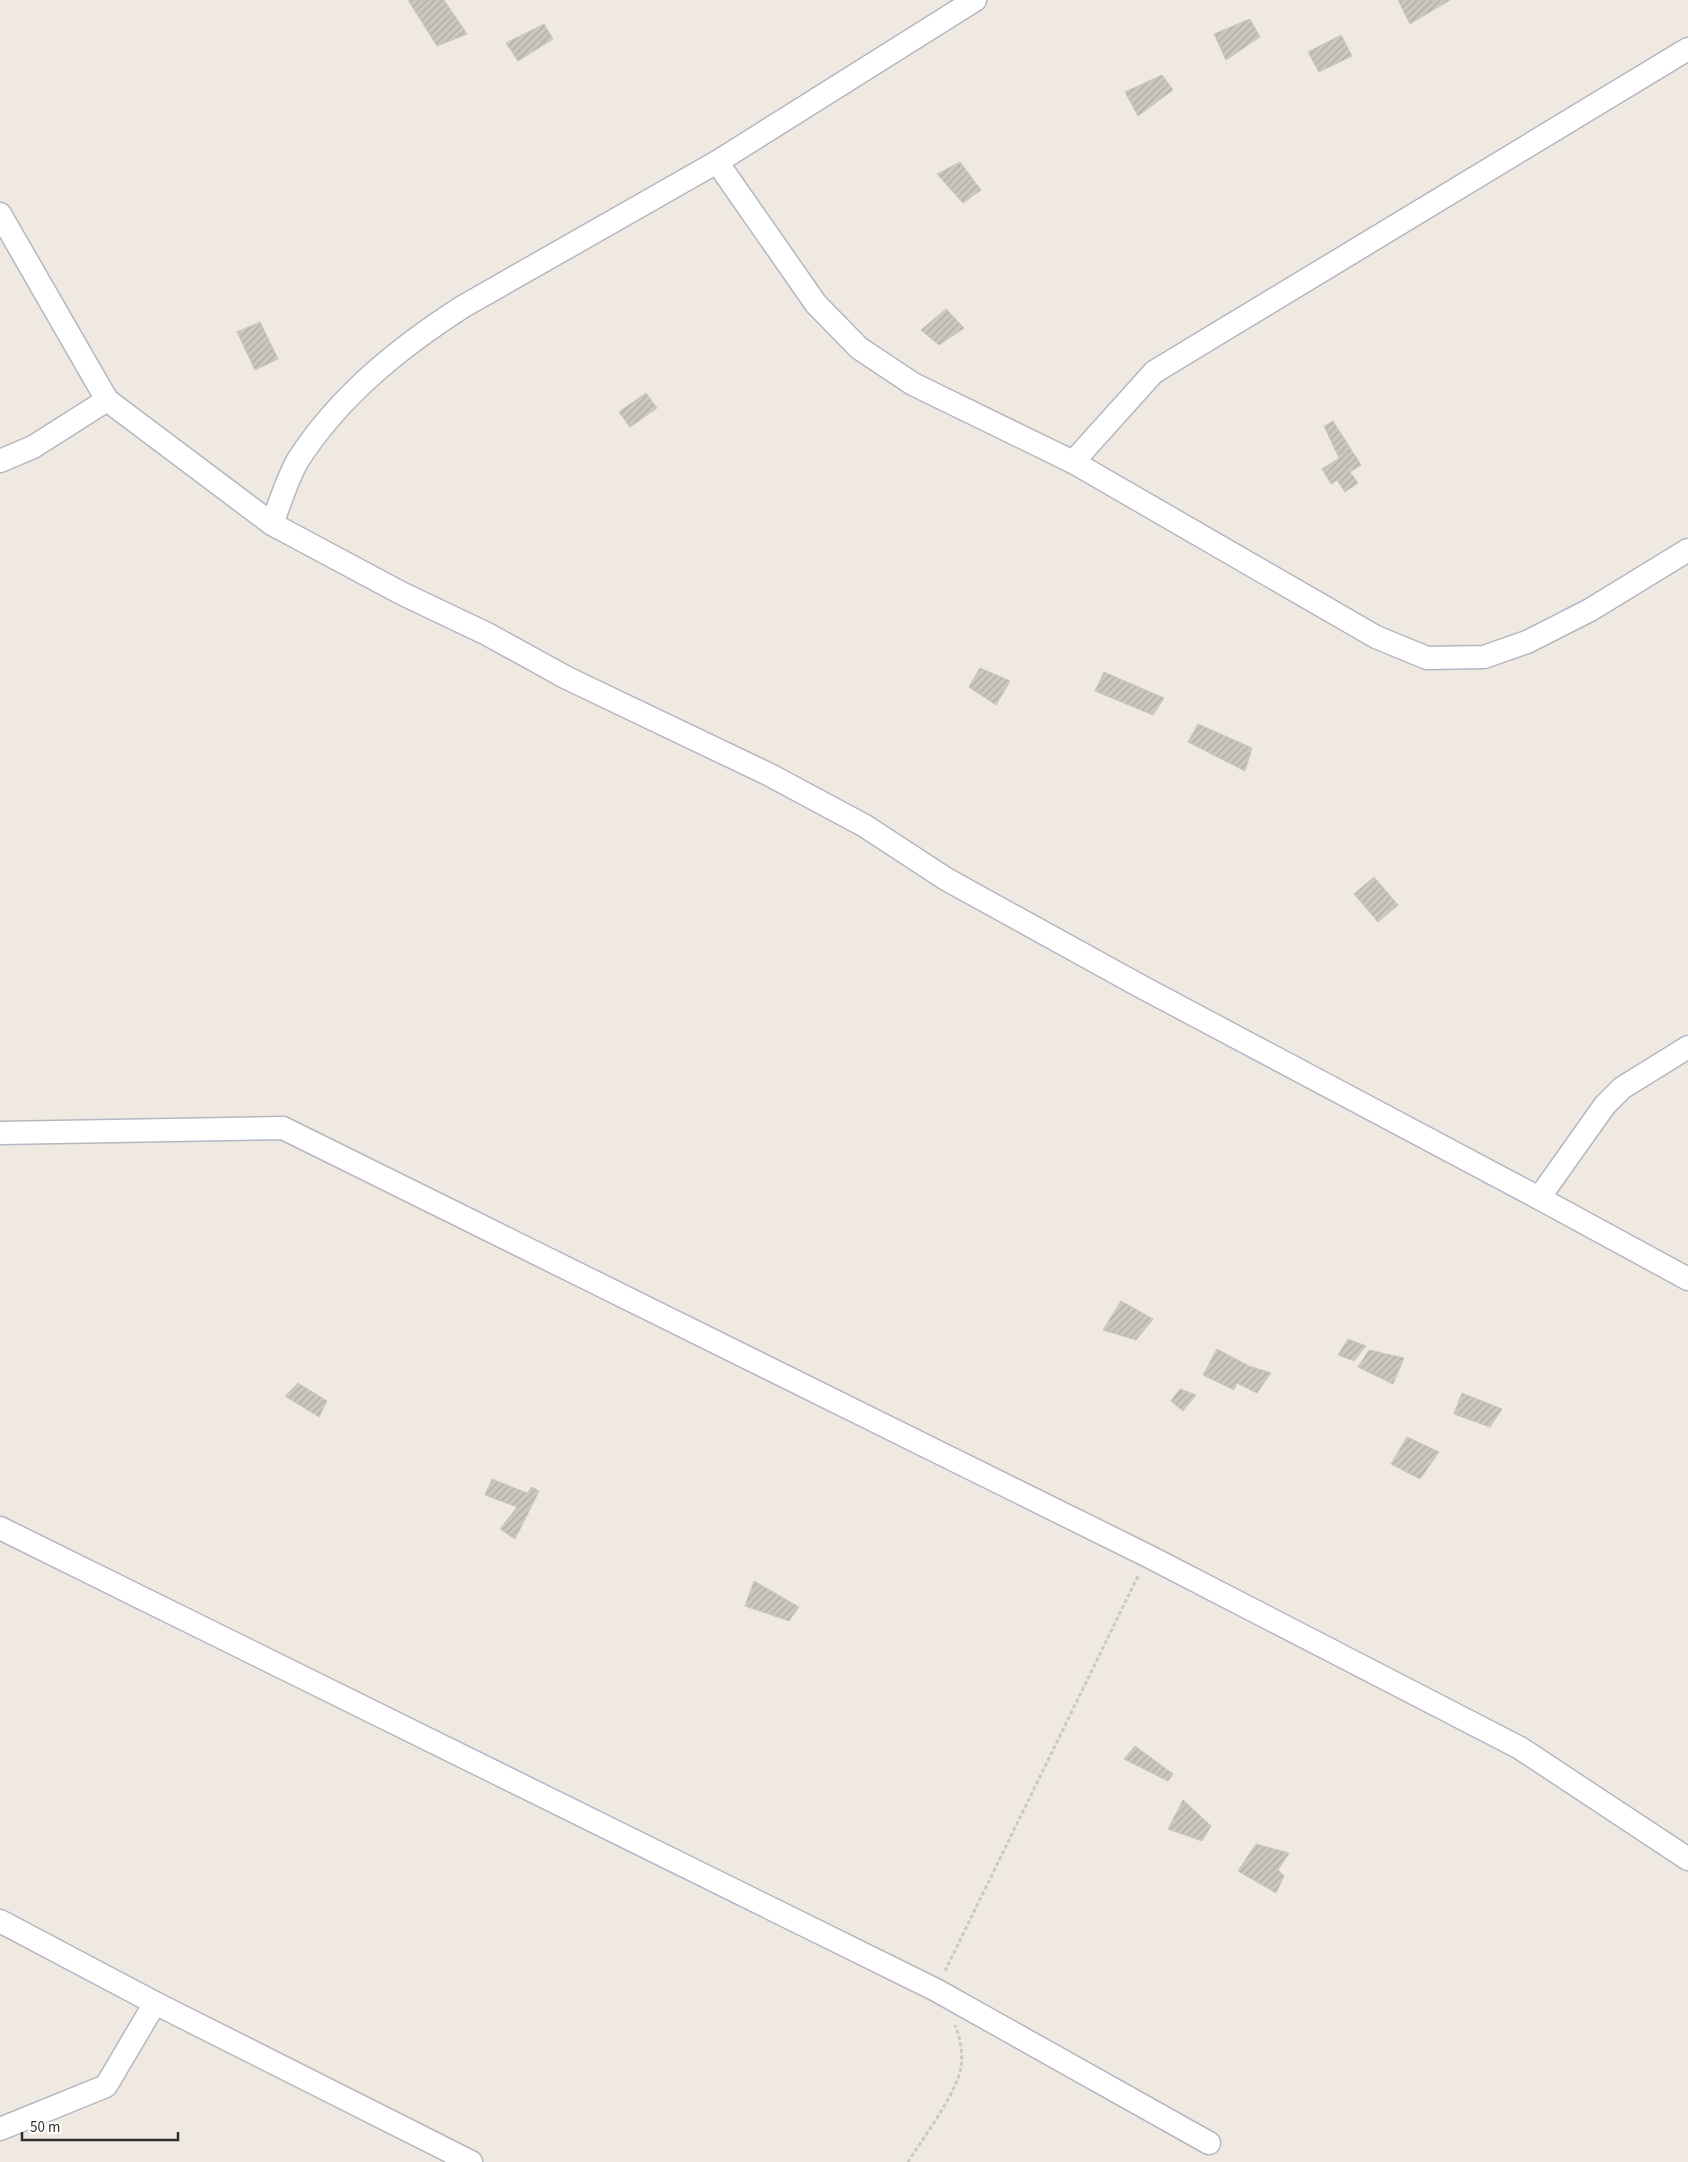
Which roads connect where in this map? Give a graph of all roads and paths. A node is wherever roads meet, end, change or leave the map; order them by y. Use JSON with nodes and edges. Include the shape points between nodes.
{"nodes":[{"id":1,"x":974,"y":0,"type":"edge"},
{"id":2,"x":1688,"y":50,"type":"edge"},
{"id":3,"x":717,"y":162,"type":"junction"},
{"id":4,"x":0,"y":214,"type":"edge"},
{"id":5,"x":107,"y":400,"type":"junction"},
{"id":6,"x":0,"y":461,"type":"edge"},
{"id":7,"x":1073,"y":462,"type":"junction"},
{"id":8,"x":272,"y":524,"type":"junction"},
{"id":9,"x":1688,"y":550,"type":"edge"},
{"id":10,"x":1688,"y":1046,"type":"edge"},
{"id":11,"x":0,"y":1133,"type":"edge"},
{"id":12,"x":1539,"y":1198,"type":"junction"},
{"id":13,"x":1688,"y":1279,"type":"edge"},
{"id":14,"x":0,"y":1528,"type":"edge"},
{"id":15,"x":1148,"y":1556,"type":"junction"},
{"id":16,"x":1688,"y":1859,"type":"edge"},
{"id":17,"x":0,"y":1921,"type":"edge"},
{"id":18,"x":936,"y":1990,"type":"junction"},
{"id":19,"x":155,"y":2003,"type":"junction"},
{"id":20,"x":952,"y":2019,"type":"dead end"},
{"id":21,"x":0,"y":2128,"type":"edge"},
{"id":22,"x":1209,"y":2143,"type":"dead end"},
{"id":23,"x":471,"y":2162,"type":"edge"},
{"id":24,"x":908,"y":2162,"type":"edge"}],
"edges":[{"from":1,"to":3,"type":"street"},
{"from":2,"to":7,"type":"street","via":[[1154,372]]},
{"from":3,"to":7,"type":"street","via":[[816,304],[859,348],[913,384]]},
{"from":3,"to":8,"type":"street","via":[[464,306],[384,362],[323,426],[297,462]]},
{"from":4,"to":5,"type":"street"},
{"from":5,"to":6,"type":"street","via":[[33,447]]},
{"from":5,"to":8,"type":"street"},
{"from":7,"to":9,"type":"street","via":[[1376,637],[1427,658],[1484,657],[1527,642],[1590,610]]},
{"from":8,"to":12,"type":"street","via":[[567,678],[848,816],[946,880]]},
{"from":10,"to":12,"type":"street","via":[[1622,1088],[1611,1099]]},
{"from":11,"to":15,"type":"street","via":[[283,1128]]},
{"from":12,"to":13,"type":"street"},
{"from":14,"to":18,"type":"street"},
{"from":15,"to":16,"type":"street","via":[[1520,1748]]},
{"from":15,"to":18,"type":"path"},
{"from":17,"to":19,"type":"street"},
{"from":18,"to":22,"type":"street"},
{"from":19,"to":21,"type":"street","via":[[106,2086]]},
{"from":19,"to":23,"type":"street"},
{"from":20,"to":24,"type":"path","via":[[961,2046],[961,2068],[953,2090]]}]}
